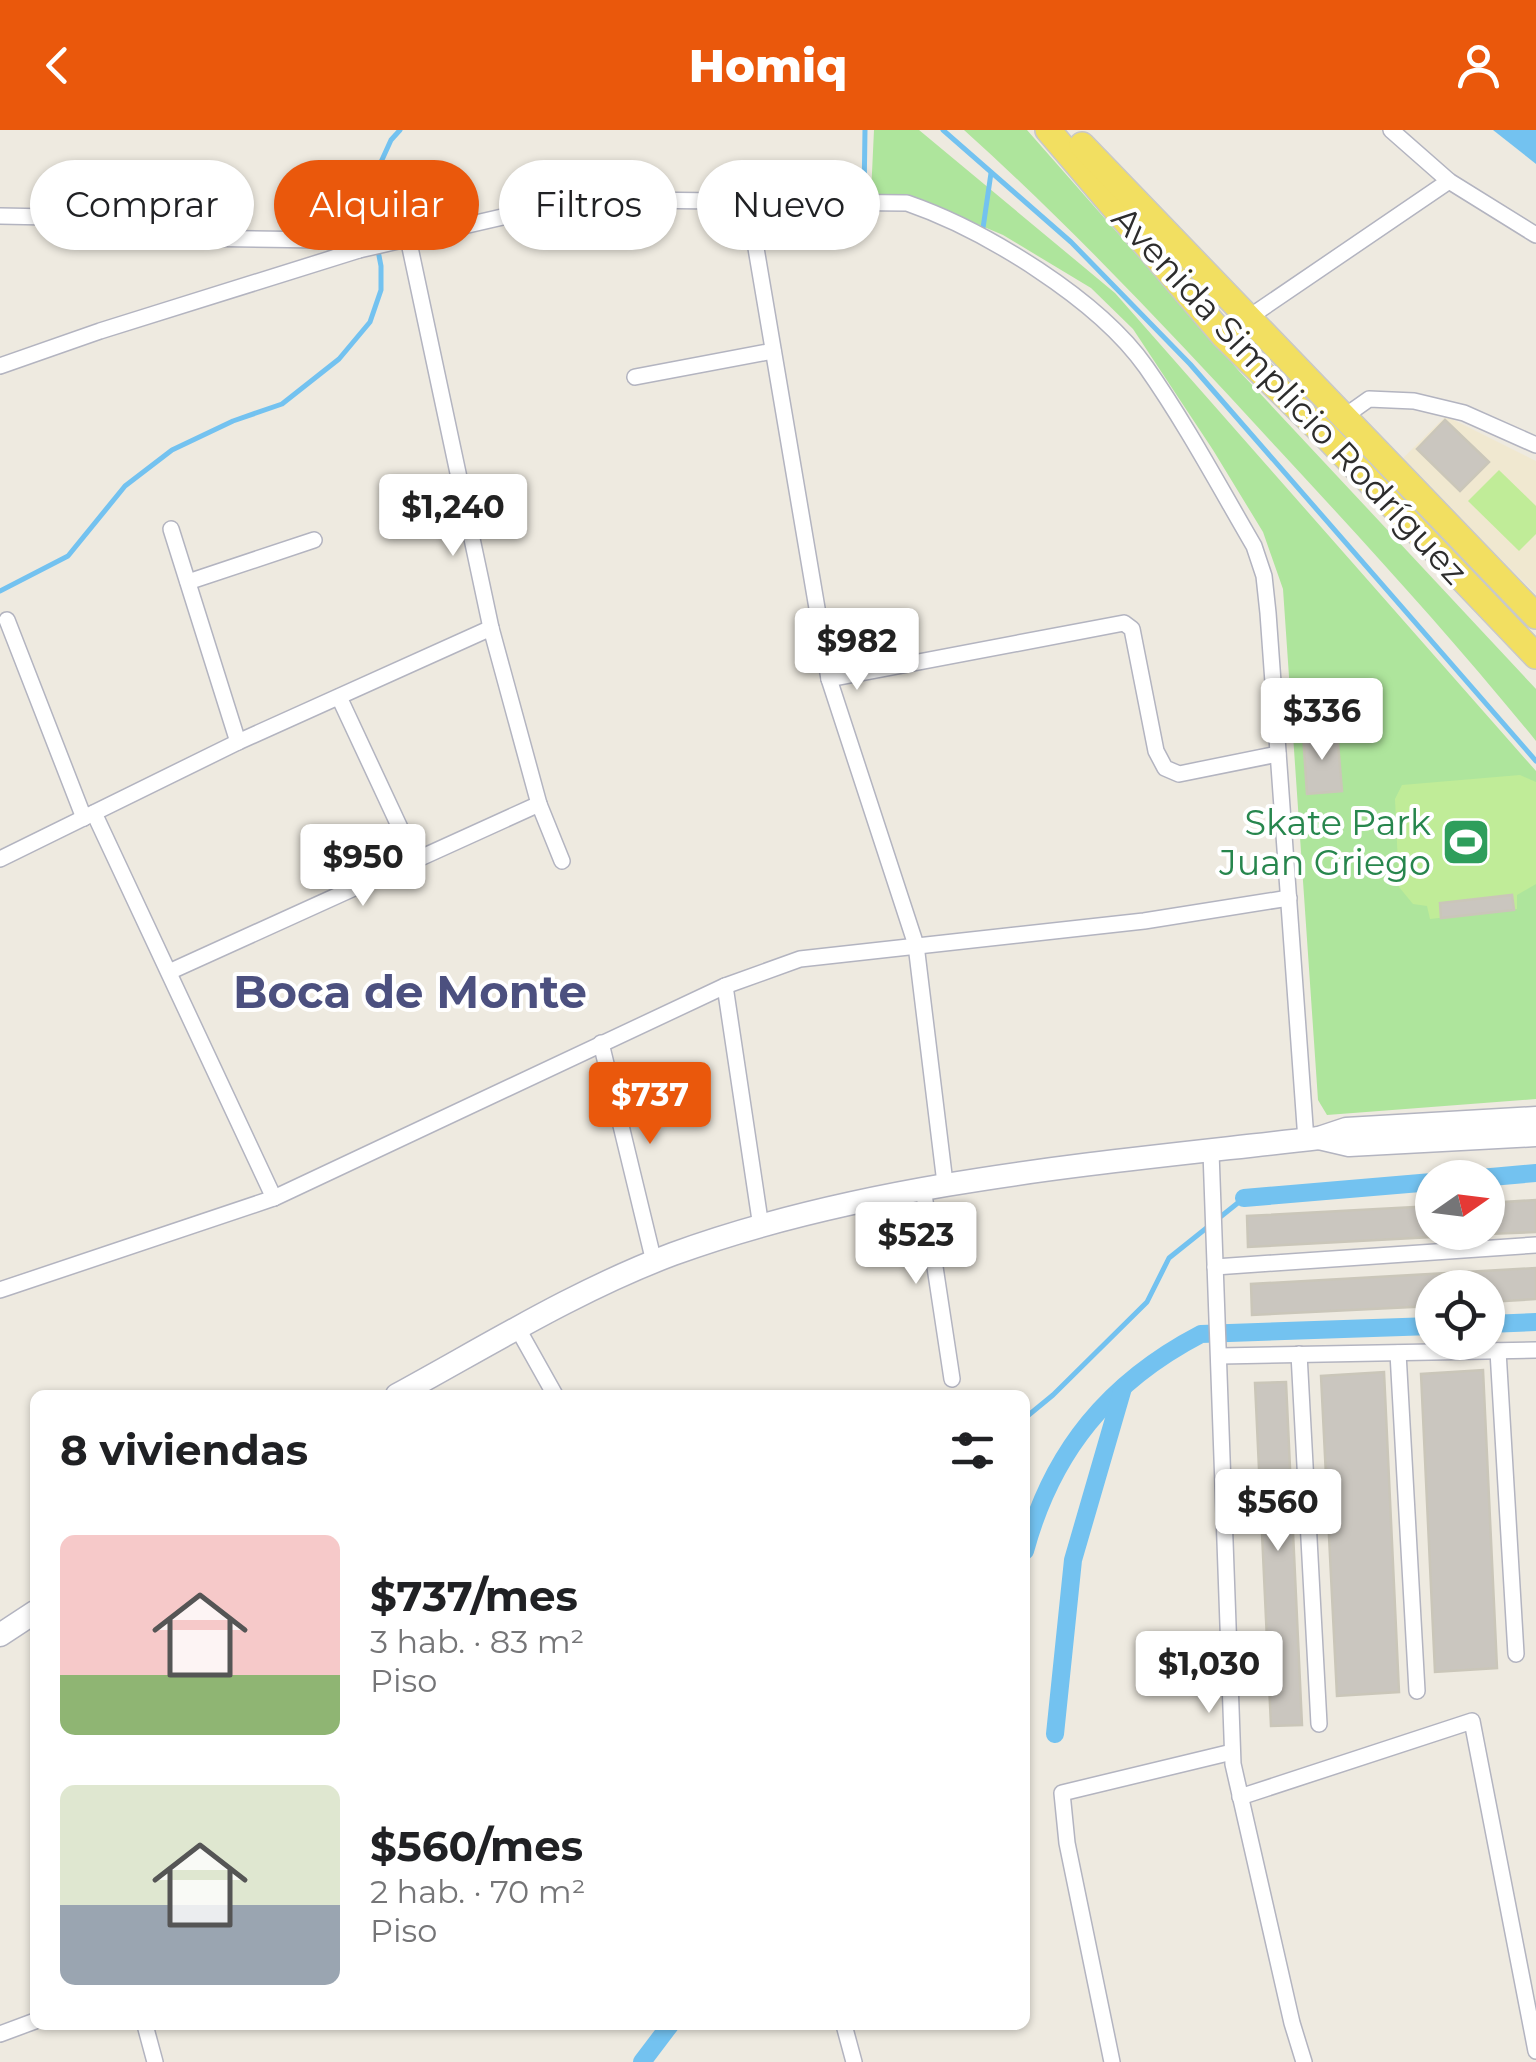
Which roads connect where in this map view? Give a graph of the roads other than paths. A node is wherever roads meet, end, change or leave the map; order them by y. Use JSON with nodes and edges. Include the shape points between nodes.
{"nodes":[{"id":1,"x":1048,"y":130,"type":"edge"},
{"id":2,"x":1068,"y":130,"type":"edge"},
{"id":3,"x":1391,"y":130,"type":"edge"},
{"id":4,"x":1449,"y":181,"type":"junction"},
{"id":5,"x":697,"y":201,"type":"edge"},
{"id":6,"x":880,"y":203,"type":"edge"},
{"id":7,"x":0,"y":216,"type":"edge"},
{"id":8,"x":479,"y":222,"type":"edge"},
{"id":9,"x":1536,"y":234,"type":"edge"},
{"id":10,"x":274,"y":239,"type":"edge"},
{"id":11,"x":361,"y":250,"type":"edge"},
{"id":12,"x":411,"y":250,"type":"edge"},
{"id":13,"x":756,"y":250,"type":"edge"},
{"id":14,"x":1245,"y":317,"type":"junction"},
{"id":15,"x":1223,"y":334,"type":"junction"},
{"id":16,"x":773,"y":351,"type":"junction"},
{"id":17,"x":0,"y":366,"type":"edge"},
{"id":18,"x":635,"y":377,"type":"dead end"},
{"id":19,"x":1345,"y":416,"type":"junction"},
{"id":20,"x":1536,"y":445,"type":"edge"},
{"id":21,"x":171,"y":529,"type":"dead end"},
{"id":22,"x":314,"y":540,"type":"dead end"},
{"id":23,"x":188,"y":582,"type":"junction"},
{"id":24,"x":1536,"y":616,"type":"edge"},
{"id":25,"x":7,"y":620,"type":"dead end"},
{"id":26,"x":491,"y":628,"type":"junction"},
{"id":27,"x":1536,"y":656,"type":"edge"},
{"id":28,"x":828,"y":679,"type":"junction"},
{"id":29,"x":338,"y":697,"type":"junction"},
{"id":30,"x":238,"y":742,"type":"junction"},
{"id":31,"x":1278,"y":754,"type":"junction"},
{"id":32,"x":539,"y":804,"type":"junction"},
{"id":33,"x":89,"y":816,"type":"junction"},
{"id":34,"x":0,"y":858,"type":"edge"},
{"id":35,"x":416,"y":860,"type":"junction"},
{"id":36,"x":562,"y":861,"type":"dead end"},
{"id":37,"x":1289,"y":898,"type":"junction"},
{"id":38,"x":916,"y":945,"type":"junction"},
{"id":39,"x":169,"y":972,"type":"junction"},
{"id":40,"x":725,"y":986,"type":"junction"},
{"id":41,"x":602,"y":1043,"type":"junction"},
{"id":42,"x":1536,"y":1118,"type":"edge"},
{"id":43,"x":1536,"y":1135,"type":"edge"},
{"id":44,"x":1312,"y":1139,"type":"junction"},
{"id":45,"x":1211,"y":1152,"type":"junction"},
{"id":46,"x":934,"y":1185,"type":"junction"},
{"id":47,"x":274,"y":1198,"type":"junction"},
{"id":48,"x":761,"y":1227,"type":"junction"},
{"id":49,"x":1536,"y":1246,"type":"edge"},
{"id":50,"x":654,"y":1262,"type":"junction"},
{"id":51,"x":1216,"y":1267,"type":"junction"},
{"id":52,"x":0,"y":1290,"type":"edge"},
{"id":53,"x":518,"y":1329,"type":"junction"},
{"id":54,"x":1536,"y":1350,"type":"edge"},
{"id":55,"x":1505,"y":1351,"type":"edge"},
{"id":56,"x":1398,"y":1352,"type":"junction"},
{"id":57,"x":1415,"y":1352,"type":"edge"},
{"id":58,"x":1299,"y":1354,"type":"junction"},
{"id":59,"x":1220,"y":1355,"type":"junction"},
{"id":60,"x":1499,"y":1360,"type":"edge"},
{"id":61,"x":952,"y":1380,"type":"dead end"},
{"id":62,"x":406,"y":1390,"type":"edge"},
{"id":63,"x":552,"y":1390,"type":"edge"},
{"id":64,"x":30,"y":1615,"type":"edge"},
{"id":65,"x":0,"y":1636,"type":"edge"},
{"id":66,"x":1516,"y":1654,"type":"dead end"},
{"id":67,"x":1417,"y":1691,"type":"dead end"},
{"id":68,"x":1320,"y":1724,"type":"dead end"},
{"id":69,"x":1232,"y":1752,"type":"junction"},
{"id":70,"x":1240,"y":1797,"type":"junction"},
{"id":71,"x":1528,"y":1963,"type":"edge"},
{"id":72,"x":30,"y":2023,"type":"edge"},
{"id":73,"x":146,"y":2030,"type":"edge"},
{"id":74,"x":845,"y":2030,"type":"edge"},
{"id":75,"x":0,"y":2034,"type":"edge"},
{"id":76,"x":1536,"y":2051,"type":"edge"},
{"id":77,"x":156,"y":2062,"type":"edge"},
{"id":78,"x":854,"y":2062,"type":"edge"},
{"id":79,"x":1112,"y":2062,"type":"edge"},
{"id":80,"x":1304,"y":2062,"type":"edge"}],
"edges":[{"from":1,"to":15,"type":"main road","name":"Avenida Simplicio Rodríguez"},
{"from":2,"to":14,"type":"main road","name":"Avenida Simplicio Rodríguez"},
{"from":3,"to":4,"type":"street"},
{"from":4,"to":9,"type":"street"},
{"from":4,"to":14,"type":"street"},
{"from":5,"to":8,"type":"street","via":[[546,207]]},
{"from":6,"to":31,"type":"street","via":[[937,213],[1083,301],[1145,365],[1254,546],[1264,576]]},
{"from":7,"to":10,"type":"street","via":[[150,219],[189,238]]},
{"from":11,"to":17,"type":"street"},
{"from":12,"to":26,"type":"street"},
{"from":13,"to":16,"type":"street"},
{"from":14,"to":15,"type":"street"},
{"from":14,"to":19,"type":"main road","name":"Avenida Simplicio Rodríguez"},
{"from":15,"to":27,"type":"main road","name":"Avenida Simplicio Rodríguez"},
{"from":16,"to":18,"type":"street"},
{"from":16,"to":28,"type":"street"},
{"from":19,"to":20,"type":"street","via":[[1370,399],[1414,401],[1464,413]]},
{"from":19,"to":24,"type":"main road","name":"Avenida Simplicio Rodríguez"},
{"from":21,"to":23,"type":"street"},
{"from":22,"to":23,"type":"street"},
{"from":23,"to":30,"type":"street"},
{"from":25,"to":33,"type":"street"},
{"from":26,"to":29,"type":"street"},
{"from":26,"to":32,"type":"street"},
{"from":28,"to":31,"type":"street","via":[[1124,623],[1132,629],[1156,751],[1166,768],[1179,774]]},
{"from":28,"to":38,"type":"street"},
{"from":29,"to":30,"type":"street"},
{"from":29,"to":35,"type":"street"},
{"from":30,"to":33,"type":"street"},
{"from":31,"to":37,"type":"street"},
{"from":32,"to":35,"type":"street"},
{"from":32,"to":36,"type":"street"},
{"from":33,"to":34,"type":"street"},
{"from":33,"to":39,"type":"street"},
{"from":35,"to":39,"type":"street"},
{"from":37,"to":38,"type":"street"},
{"from":37,"to":44,"type":"street"},
{"from":38,"to":40,"type":"street","via":[[800,959]]},
{"from":38,"to":46,"type":"street"},
{"from":39,"to":47,"type":"street"},
{"from":40,"to":41,"type":"street"},
{"from":40,"to":48,"type":"street"},
{"from":41,"to":47,"type":"street"},
{"from":41,"to":50,"type":"street"},
{"from":42,"to":44,"type":"main road","via":[[1346,1129]]},
{"from":43,"to":44,"type":"main road","via":[[1349,1145]]},
{"from":44,"to":45,"type":"main road"},
{"from":45,"to":46,"type":"main road"},
{"from":45,"to":51,"type":"street"},
{"from":46,"to":48,"type":"main road"},
{"from":46,"to":61,"type":"street"},
{"from":47,"to":52,"type":"street"},
{"from":48,"to":50,"type":"main road"},
{"from":49,"to":51,"type":"street"},
{"from":50,"to":53,"type":"main road"},
{"from":51,"to":59,"type":"street"},
{"from":53,"to":62,"type":"main road"},
{"from":53,"to":63,"type":"street"},
{"from":54,"to":55,"type":"street"},
{"from":56,"to":57,"type":"street"},
{"from":56,"to":58,"type":"street"},
{"from":56,"to":67,"type":"street"},
{"from":58,"to":59,"type":"street"},
{"from":58,"to":68,"type":"street"},
{"from":59,"to":69,"type":"street"},
{"from":60,"to":66,"type":"street"},
{"from":64,"to":65,"type":"main road"},
{"from":69,"to":70,"type":"street"},
{"from":69,"to":79,"type":"street","via":[[1062,1793]]},
{"from":70,"to":71,"type":"street","via":[[1472,1721]]},
{"from":70,"to":80,"type":"street"},
{"from":71,"to":76,"type":"street"},
{"from":72,"to":75,"type":"street"},
{"from":73,"to":77,"type":"street"},
{"from":74,"to":78,"type":"street"}]}
